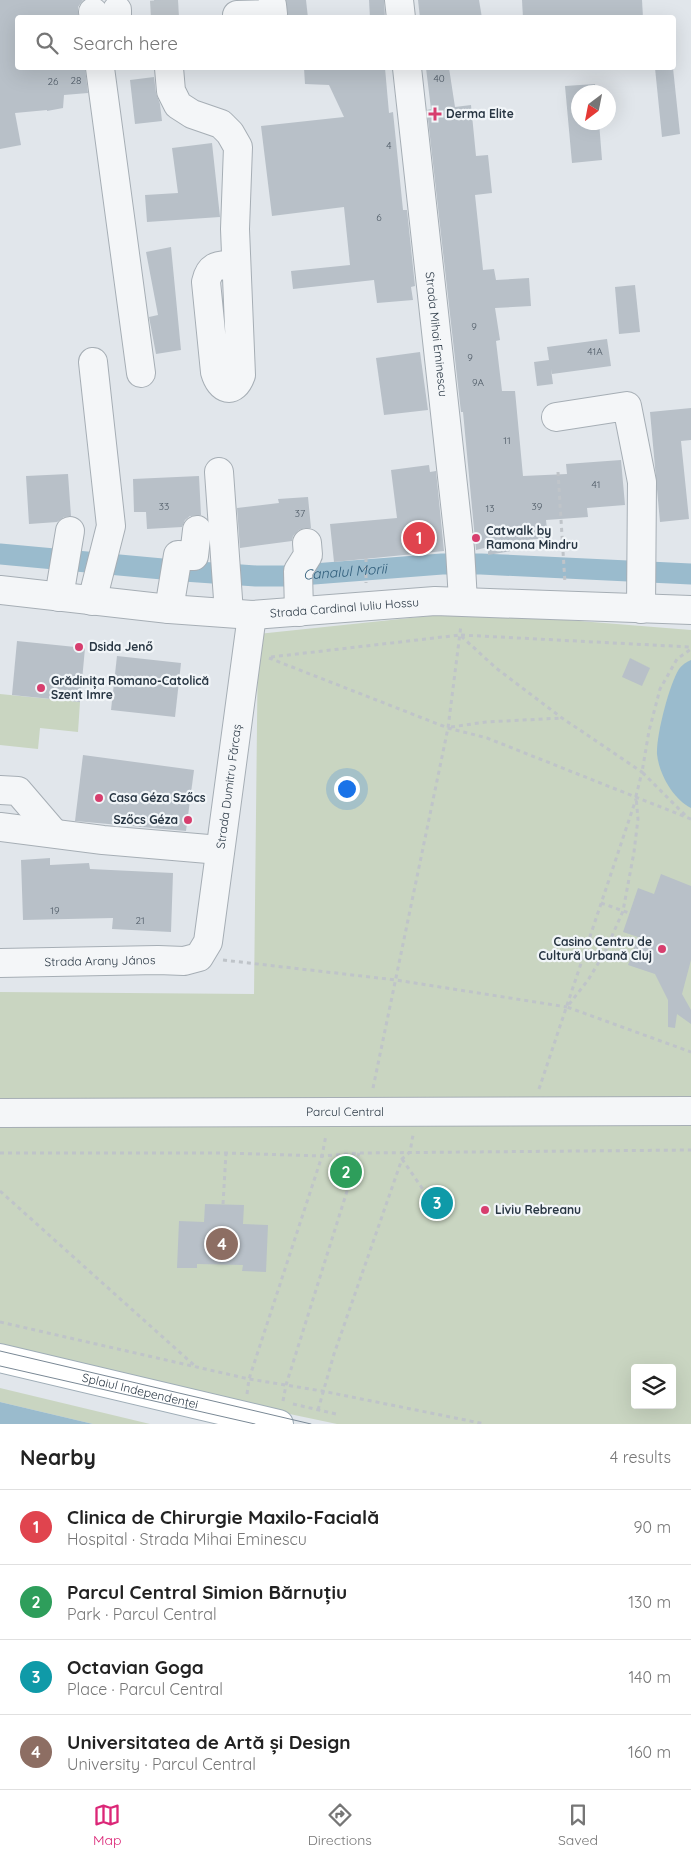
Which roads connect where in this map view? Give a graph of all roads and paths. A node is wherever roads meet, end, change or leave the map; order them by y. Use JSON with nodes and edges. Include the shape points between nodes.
{"nodes":[{"id":1,"x":399,"y":0,"type":"edge"},
{"id":2,"x":272,"y":5,"type":"dead end"},
{"id":3,"x":238,"y":15,"type":"edge"},
{"id":4,"x":401,"y":15,"type":"edge"},
{"id":5,"x":100,"y":70,"type":"edge"},
{"id":6,"x":169,"y":70,"type":"edge"},
{"id":7,"x":407,"y":70,"type":"edge"},
{"id":8,"x":236,"y":264,"type":"dead end"},
{"id":9,"x":93,"y":362,"type":"dead end"},
{"id":10,"x":141,"y":373,"type":"dead end"},
{"id":11,"x":556,"y":418,"type":"dead end"},
{"id":12,"x":219,"y":472,"type":"dead end"},
{"id":13,"x":558,"y":472,"type":"dead end"},
{"id":14,"x":197,"y":530,"type":"dead end"},
{"id":15,"x":307,"y":543,"type":"dead end"},
{"id":16,"x":366,"y":558,"type":"dead end"},
{"id":17,"x":98,"y":578,"type":"junction"},
{"id":18,"x":366,"y":581,"type":"dead end"},
{"id":19,"x":173,"y":586,"type":"junction"},
{"id":20,"x":565,"y":586,"type":"dead end"},
{"id":21,"x":298,"y":589,"type":"junction"},
{"id":22,"x":0,"y":590,"type":"edge"},
{"id":23,"x":641,"y":599,"type":"junction"},
{"id":24,"x":463,"y":601,"type":"junction"},
{"id":25,"x":237,"y":608,"type":"junction"},
{"id":26,"x":691,"y":610,"type":"edge"},
{"id":27,"x":460,"y":635,"type":"junction"},
{"id":28,"x":691,"y":648,"type":"edge"},
{"id":29,"x":562,"y":718,"type":"junction"},
{"id":30,"x":448,"y":728,"type":"junction"},
{"id":31,"x":642,"y":772,"type":"junction"},
{"id":32,"x":0,"y":790,"type":"edge"},
{"id":33,"x":636,"y":796,"type":"junction"},
{"id":34,"x":689,"y":818,"type":"edge"},
{"id":35,"x":0,"y":827,"type":"edge"},
{"id":36,"x":54,"y":833,"type":"junction"},
{"id":37,"x":220,"y":850,"type":"junction"},
{"id":38,"x":601,"y":903,"type":"junction"},
{"id":39,"x":623,"y":911,"type":"junction"},
{"id":40,"x":629,"y":913,"type":"dead end"},
{"id":41,"x":200,"y":957,"type":"junction"},
{"id":42,"x":0,"y":963,"type":"edge"},
{"id":43,"x":396,"y":980,"type":"junction"},
{"id":44,"x":567,"y":1007,"type":"junction"},
{"id":45,"x":691,"y":1052,"type":"edge"},
{"id":46,"x":372,"y":1092,"type":"dead end"},
{"id":47,"x":538,"y":1092,"type":"dead end"},
{"id":48,"x":691,"y":1111,"type":"edge"},
{"id":49,"x":0,"y":1113,"type":"edge"},
{"id":50,"x":412,"y":1144,"type":"dead end"},
{"id":51,"x":324,"y":1146,"type":"dead end"},
{"id":52,"x":691,"y":1150,"type":"edge"},
{"id":53,"x":410,"y":1152,"type":"junction"},
{"id":54,"x":0,"y":1153,"type":"edge"},
{"id":55,"x":226,"y":1153,"type":"junction"},
{"id":56,"x":358,"y":1153,"type":"junction"},
{"id":57,"x":322,"y":1156,"type":"junction"},
{"id":58,"x":402,"y":1159,"type":"junction"},
{"id":59,"x":0,"y":1191,"type":"edge"},
{"id":60,"x":429,"y":1198,"type":"dead end"},
{"id":61,"x":223,"y":1204,"type":"dead end"},
{"id":62,"x":0,"y":1322,"type":"edge"},
{"id":63,"x":0,"y":1358,"type":"edge"},
{"id":64,"x":195,"y":1366,"type":"junction"},
{"id":65,"x":249,"y":1379,"type":"junction"},
{"id":66,"x":286,"y":1385,"type":"junction"},
{"id":67,"x":322,"y":1391,"type":"junction"},
{"id":68,"x":318,"y":1410,"type":"junction"},
{"id":69,"x":336,"y":1414,"type":"dead end"},
{"id":70,"x":279,"y":1424,"type":"edge"},
{"id":71,"x":485,"y":1424,"type":"edge"}],
"edges":[{"from":1,"to":4,"type":"street"},
{"from":2,"to":3,"type":"street","via":[[273,14]]},
{"from":5,"to":10,"type":"street"},
{"from":6,"to":8,"type":"street","via":[[171,92],[178,105],[192,114],[221,124],[238,147]]},
{"from":7,"to":24,"type":"street","name":"Strada Mihai Eminescu"},
{"from":9,"to":17,"type":"street","via":[[111,526]]},
{"from":11,"to":23,"type":"street","via":[[627,406],[642,482]]},
{"from":12,"to":25,"type":"street","name":"Strada Dumitru Fărcaș","via":[[226,567]]},
{"from":13,"to":20,"type":"path"},
{"from":14,"to":19,"type":"street","via":[[194,556],[178,555]]},
{"from":15,"to":21,"type":"street","via":[[308,556]]},
{"from":16,"to":18,"type":"path"},
{"from":17,"to":19,"type":"street","name":"Strada Cardinal Iuliu Hossu"},
{"from":17,"to":22,"type":"street","name":"Strada Cardinal Iuliu Hossu","via":[[64,564]]},
{"from":19,"to":25,"type":"street","name":"Strada Cardinal Iuliu Hossu"},
{"from":21,"to":24,"type":"street","name":"Strada Cardinal Iuliu Hossu"},
{"from":21,"to":25,"type":"street","name":"Strada Cardinal Iuliu Hossu"},
{"from":23,"to":24,"type":"street","name":"Strada Cardinal Iuliu Hossu"},
{"from":23,"to":26,"type":"street","name":"Strada Cardinal Iuliu Hossu"},
{"from":24,"to":27,"type":"path"},
{"from":25,"to":37,"type":"street","name":"Strada Dumitru Fărcaș"},
{"from":27,"to":28,"type":"path"},
{"from":27,"to":29,"type":"path","via":[[496,668]]},
{"from":27,"to":30,"type":"path"},
{"from":27,"to":30,"type":"path","via":[[268,657]]},
{"from":28,"to":31,"type":"path","via":[[677,659],[660,689]]},
{"from":29,"to":30,"type":"path","via":[[486,722]]},
{"from":29,"to":31,"type":"path"},
{"from":30,"to":33,"type":"path","via":[[487,738]]},
{"from":30,"to":43,"type":"path"},
{"from":31,"to":33,"type":"path"},
{"from":31,"to":34,"type":"path"},
{"from":32,"to":36,"type":"street","via":[[18,791]]},
{"from":33,"to":34,"type":"path"},
{"from":33,"to":38,"type":"path"},
{"from":33,"to":39,"type":"path","via":[[638,819]]},
{"from":35,"to":36,"type":"street"},
{"from":36,"to":37,"type":"street"},
{"from":37,"to":41,"type":"street","name":"Strada Dumitru Fărcaș","via":[[208,942]]},
{"from":38,"to":39,"type":"path"},
{"from":38,"to":44,"type":"path"},
{"from":39,"to":40,"type":"path"},
{"from":39,"to":44,"type":"path","via":[[604,954]]},
{"from":41,"to":42,"type":"street","name":"Strada Arany János","via":[[184,961]]},
{"from":41,"to":43,"type":"path"},
{"from":43,"to":44,"type":"path"},
{"from":43,"to":46,"type":"path"},
{"from":44,"to":45,"type":"path"},
{"from":44,"to":47,"type":"path"},
{"from":48,"to":49,"type":"street","name":"Parcul Central"},
{"from":50,"to":53,"type":"path"},
{"from":51,"to":57,"type":"path"},
{"from":52,"to":53,"type":"path"},
{"from":53,"to":56,"type":"path"},
{"from":53,"to":58,"type":"path"},
{"from":54,"to":55,"type":"path"},
{"from":55,"to":57,"type":"path"},
{"from":55,"to":61,"type":"path"},
{"from":56,"to":57,"type":"path"},
{"from":56,"to":66,"type":"path"},
{"from":57,"to":65,"type":"path"},
{"from":58,"to":60,"type":"path"},
{"from":58,"to":67,"type":"path"},
{"from":59,"to":64,"type":"path"},
{"from":62,"to":64,"type":"path"},
{"from":63,"to":70,"type":"main road","name":"Splaiul Independenței"},
{"from":64,"to":65,"type":"path"},
{"from":65,"to":66,"type":"path"},
{"from":66,"to":67,"type":"path"},
{"from":66,"to":68,"type":"path","via":[[283,1402]]},
{"from":67,"to":68,"type":"path"},
{"from":67,"to":71,"type":"path"},
{"from":68,"to":69,"type":"path"}]}
